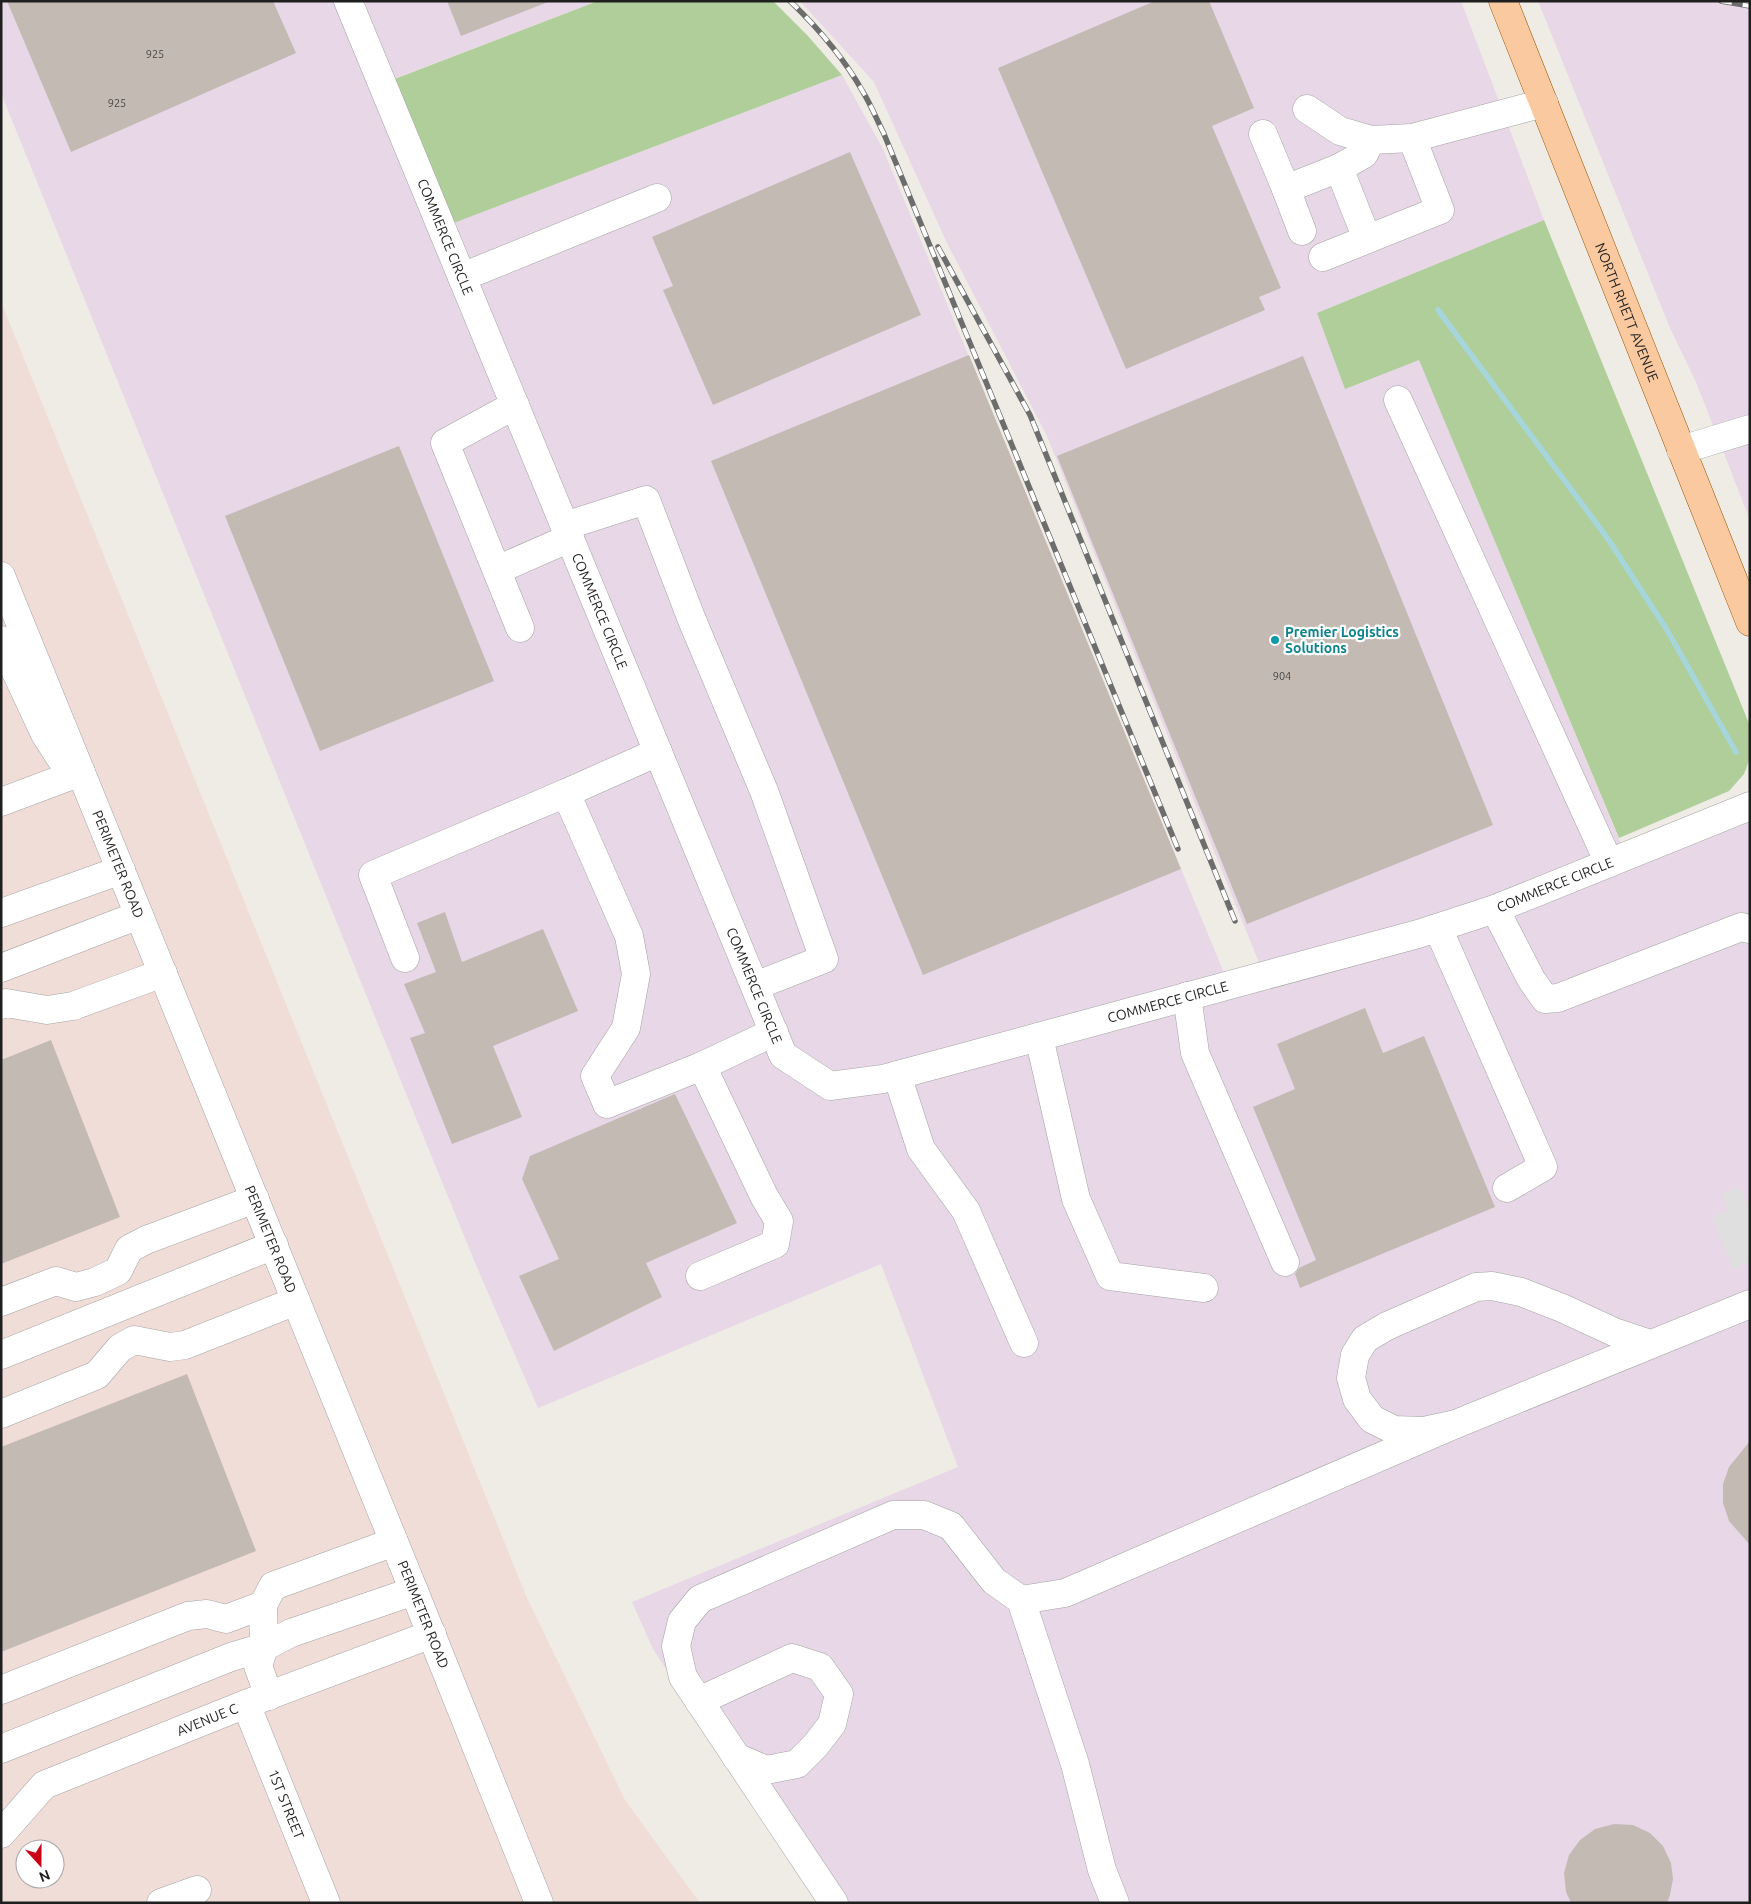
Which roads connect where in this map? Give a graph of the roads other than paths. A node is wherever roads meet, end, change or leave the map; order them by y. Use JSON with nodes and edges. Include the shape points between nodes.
{"nodes":[{"id":1,"x":348,"y":1,"type":"edge"},
{"id":2,"x":1504,"y":1,"type":"edge"},
{"id":3,"x":1544,"y":103,"type":"junction"},
{"id":4,"x":1307,"y":109,"type":"dead end"},
{"id":5,"x":1263,"y":134,"type":"dead end"},
{"id":6,"x":1412,"y":138,"type":"junction"},
{"id":7,"x":1371,"y":140,"type":"junction"},
{"id":8,"x":1339,"y":168,"type":"junction"},
{"id":9,"x":1286,"y":188,"type":"junction"},
{"id":10,"x":657,"y":198,"type":"dead end"},
{"id":11,"x":1302,"y":231,"type":"dead end"},
{"id":12,"x":1367,"y":239,"type":"junction"},
{"id":13,"x":1323,"y":256,"type":"dead end"},
{"id":14,"x":462,"y":277,"type":"junction"},
{"id":15,"x":1398,"y":400,"type":"dead end"},
{"id":16,"x":515,"y":405,"type":"junction"},
{"id":17,"x":1750,"y":429,"type":"edge"},
{"id":18,"x":1682,"y":450,"type":"junction"},
{"id":19,"x":568,"y":532,"type":"junction"},
{"id":20,"x":497,"y":570,"type":"junction"},
{"id":21,"x":3,"y":585,"type":"edge"},
{"id":22,"x":1750,"y":622,"type":"edge"},
{"id":23,"x":520,"y":628,"type":"dead end"},
{"id":24,"x":1,"y":640,"type":"edge"},
{"id":25,"x":658,"y":752,"type":"junction"},
{"id":26,"x":76,"y":774,"type":"junction"},
{"id":27,"x":566,"y":793,"type":"junction"},
{"id":28,"x":1,"y":802,"type":"edge"},
{"id":29,"x":1750,"y":806,"type":"edge"},
{"id":30,"x":1609,"y":863,"type":"junction"},
{"id":31,"x":121,"y":870,"type":"junction"},
{"id":32,"x":1495,"y":909,"type":"junction"},
{"id":33,"x":1,"y":913,"type":"edge"},
{"id":34,"x":139,"y":915,"type":"junction"},
{"id":35,"x":1438,"y":928,"type":"junction"},
{"id":36,"x":1750,"y":929,"type":"edge"},
{"id":37,"x":405,"y":958,"type":"dead end"},
{"id":38,"x":1,"y":968,"type":"edge"},
{"id":39,"x":163,"y":973,"type":"junction"},
{"id":40,"x":755,"y":986,"type":"junction"},
{"id":41,"x":1187,"y":996,"type":"junction"},
{"id":42,"x":1,"y":1005,"type":"edge"},
{"id":43,"x":774,"y":1032,"type":"junction"},
{"id":44,"x":1039,"y":1037,"type":"junction"},
{"id":45,"x":702,"y":1066,"type":"junction"},
{"id":46,"x":897,"y":1075,"type":"junction"},
{"id":47,"x":1507,"y":1188,"type":"dead end"},
{"id":48,"x":255,"y":1199,"type":"junction"},
{"id":49,"x":274,"y":1245,"type":"junction"},
{"id":50,"x":1285,"y":1262,"type":"dead end"},
{"id":51,"x":700,"y":1276,"type":"dead end"},
{"id":52,"x":95,"y":1282,"type":"junction"},
{"id":53,"x":1204,"y":1288,"type":"dead end"},
{"id":54,"x":296,"y":1301,"type":"junction"},
{"id":55,"x":1,"y":1302,"type":"edge"},
{"id":56,"x":1750,"y":1304,"type":"edge"},
{"id":57,"x":109,"y":1313,"type":"junction"},
{"id":58,"x":1024,"y":1342,"type":"dead end"},
{"id":59,"x":1650,"y":1344,"type":"junction"},
{"id":60,"x":120,"y":1348,"type":"junction"},
{"id":61,"x":1,"y":1355,"type":"edge"},
{"id":62,"x":1,"y":1414,"type":"edge"},
{"id":63,"x":1456,"y":1424,"type":"junction"},
{"id":64,"x":394,"y":1542,"type":"junction"},
{"id":65,"x":414,"y":1591,"type":"junction"},
{"id":66,"x":1021,"y":1600,"type":"junction"},
{"id":67,"x":263,"y":1605,"type":"junction"},
{"id":68,"x":432,"y":1634,"type":"junction"},
{"id":69,"x":264,"y":1646,"type":"junction"},
{"id":70,"x":1,"y":1690,"type":"edge"},
{"id":71,"x":258,"y":1700,"type":"junction"},
{"id":72,"x":699,"y":1701,"type":"junction"},
{"id":73,"x":1,"y":1748,"type":"edge"},
{"id":74,"x":736,"y":1757,"type":"junction"},
{"id":75,"x":1,"y":1834,"type":"edge"},
{"id":76,"x":197,"y":1890,"type":"dead end"},
{"id":77,"x":161,"y":1903,"type":"edge"},
{"id":78,"x":326,"y":1903,"type":"edge"},
{"id":79,"x":539,"y":1903,"type":"edge"},
{"id":80,"x":834,"y":1903,"type":"edge"},
{"id":81,"x":1115,"y":1903,"type":"edge"}],
"edges":[{"from":1,"to":14,"type":"street","name":"COMMERCE CIRCLE"},
{"from":2,"to":3,"type":"main road","name":"NORTH RHETT AVENUE"},
{"from":3,"to":6,"type":"street"},
{"from":3,"to":18,"type":"main road","name":"NORTH RHETT AVENUE"},
{"from":4,"to":7,"type":"street","via":[[1340,131]]},
{"from":5,"to":9,"type":"street"},
{"from":6,"to":7,"type":"street"},
{"from":6,"to":12,"type":"street","via":[[1440,210]]},
{"from":7,"to":8,"type":"street","via":[[1364,154]]},
{"from":8,"to":9,"type":"street"},
{"from":8,"to":12,"type":"street"},
{"from":9,"to":11,"type":"street"},
{"from":10,"to":14,"type":"street"},
{"from":12,"to":13,"type":"street"},
{"from":14,"to":16,"type":"street","name":"COMMERCE CIRCLE"},
{"from":15,"to":30,"type":"street"},
{"from":16,"to":19,"type":"street","name":"COMMERCE CIRCLE"},
{"from":16,"to":20,"type":"street","via":[[445,443]]},
{"from":17,"to":18,"type":"street"},
{"from":18,"to":22,"type":"main road","name":"NORTH RHETT AVENUE"},
{"from":19,"to":20,"type":"street"},
{"from":19,"to":25,"type":"street","name":"COMMERCE CIRCLE"},
{"from":19,"to":40,"type":"street","via":[[646,500],[764,791],[824,958]]},
{"from":20,"to":23,"type":"street"},
{"from":21,"to":26,"type":"street"},
{"from":24,"to":26,"type":"street","via":[[45,734]]},
{"from":25,"to":27,"type":"street"},
{"from":25,"to":40,"type":"street","name":"COMMERCE CIRCLE"},
{"from":26,"to":28,"type":"street"},
{"from":26,"to":31,"type":"street","name":"PERIMETER ROAD","via":[[102,823]]},
{"from":27,"to":37,"type":"street","via":[[372,875]]},
{"from":27,"to":45,"type":"street","via":[[629,936],[636,974],[626,1028],[595,1076],[607,1104]]},
{"from":29,"to":30,"type":"street","name":"COMMERCE CIRCLE"},
{"from":30,"to":32,"type":"street","name":"COMMERCE CIRCLE"},
{"from":31,"to":33,"type":"street"},
{"from":31,"to":34,"type":"street","name":"PERIMETER ROAD"},
{"from":32,"to":35,"type":"street","name":"COMMERCE CIRCLE"},
{"from":32,"to":36,"type":"street","via":[[1531,979],[1545,999],[1558,998],[1741,927]]},
{"from":34,"to":38,"type":"street"},
{"from":34,"to":39,"type":"street","name":"PERIMETER ROAD"},
{"from":35,"to":41,"type":"street","name":"COMMERCE CIRCLE"},
{"from":35,"to":47,"type":"street","via":[[1543,1167]]},
{"from":39,"to":42,"type":"street","via":[[72,1006],[47,1010],[6,1003]]},
{"from":39,"to":48,"type":"street","name":"PERIMETER ROAD"},
{"from":40,"to":43,"type":"street","name":"COMMERCE CIRCLE"},
{"from":41,"to":44,"type":"street","name":"COMMERCE CIRCLE"},
{"from":41,"to":50,"type":"street","via":[[1195,1053]]},
{"from":43,"to":45,"type":"street"},
{"from":43,"to":46,"type":"street","name":"COMMERCE CIRCLE","via":[[783,1055],[830,1086]]},
{"from":44,"to":46,"type":"street","name":"COMMERCE CIRCLE"},
{"from":44,"to":53,"type":"street","via":[[1076,1199],[1110,1276]]},
{"from":45,"to":51,"type":"street","via":[[779,1221],[774,1244]]},
{"from":46,"to":58,"type":"street","via":[[921,1149],[966,1212]]},
{"from":48,"to":49,"type":"street","name":"PERIMETER ROAD"},
{"from":48,"to":52,"type":"street","via":[[146,1240],[129,1249],[118,1271]]},
{"from":49,"to":54,"type":"street","name":"PERIMETER ROAD"},
{"from":49,"to":57,"type":"street"},
{"from":52,"to":55,"type":"street","via":[[76,1287],[56,1281]]},
{"from":52,"to":57,"type":"street"},
{"from":54,"to":60,"type":"street","via":[[185,1345],[170,1347],[134,1340]]},
{"from":54,"to":64,"type":"street","name":"PERIMETER ROAD"},
{"from":56,"to":59,"type":"street"},
{"from":57,"to":60,"type":"street"},
{"from":57,"to":61,"type":"street"},
{"from":59,"to":63,"type":"street"},
{"from":59,"to":63,"type":"street","via":[[1521,1292],[1492,1286],[1476,1287],[1365,1339],[1355,1355],[1351,1378],[1357,1399],[1372,1419],[1394,1430],[1424,1431]]},
{"from":60,"to":62,"type":"street","via":[[97,1375]]},
{"from":63,"to":66,"type":"street","via":[[1065,1593]]},
{"from":64,"to":65,"type":"street","name":"PERIMETER ROAD"},
{"from":64,"to":67,"type":"street","via":[[273,1586]]},
{"from":65,"to":68,"type":"street","name":"PERIMETER ROAD"},
{"from":65,"to":69,"type":"street","via":[[291,1633]]},
{"from":66,"to":72,"type":"street","via":[[994,1581],[951,1526],[924,1515],[892,1515],[700,1599],[682,1620],[676,1646],[683,1677]]},
{"from":66,"to":81,"type":"street","via":[[1075,1764],[1102,1870]]},
{"from":67,"to":69,"type":"street","name":"1ST STREET"},
{"from":67,"to":70,"type":"street","via":[[226,1620],[207,1614],[188,1616]]},
{"from":68,"to":71,"type":"street","name":"AVENUE C"},
{"from":68,"to":79,"type":"street","name":"PERIMETER ROAD"},
{"from":69,"to":71,"type":"street","name":"1ST STREET","via":[[258,1666]]},
{"from":69,"to":73,"type":"street"},
{"from":71,"to":75,"type":"street","name":"AVENUE C","via":[[44,1786]]},
{"from":71,"to":78,"type":"street","name":"1ST STREET"},
{"from":72,"to":74,"type":"street"},
{"from":72,"to":74,"type":"street","via":[[792,1658],[820,1667],[839,1694],[832,1724],[797,1764],[766,1770]]},
{"from":74,"to":80,"type":"street"},
{"from":76,"to":77,"type":"street"}]}
